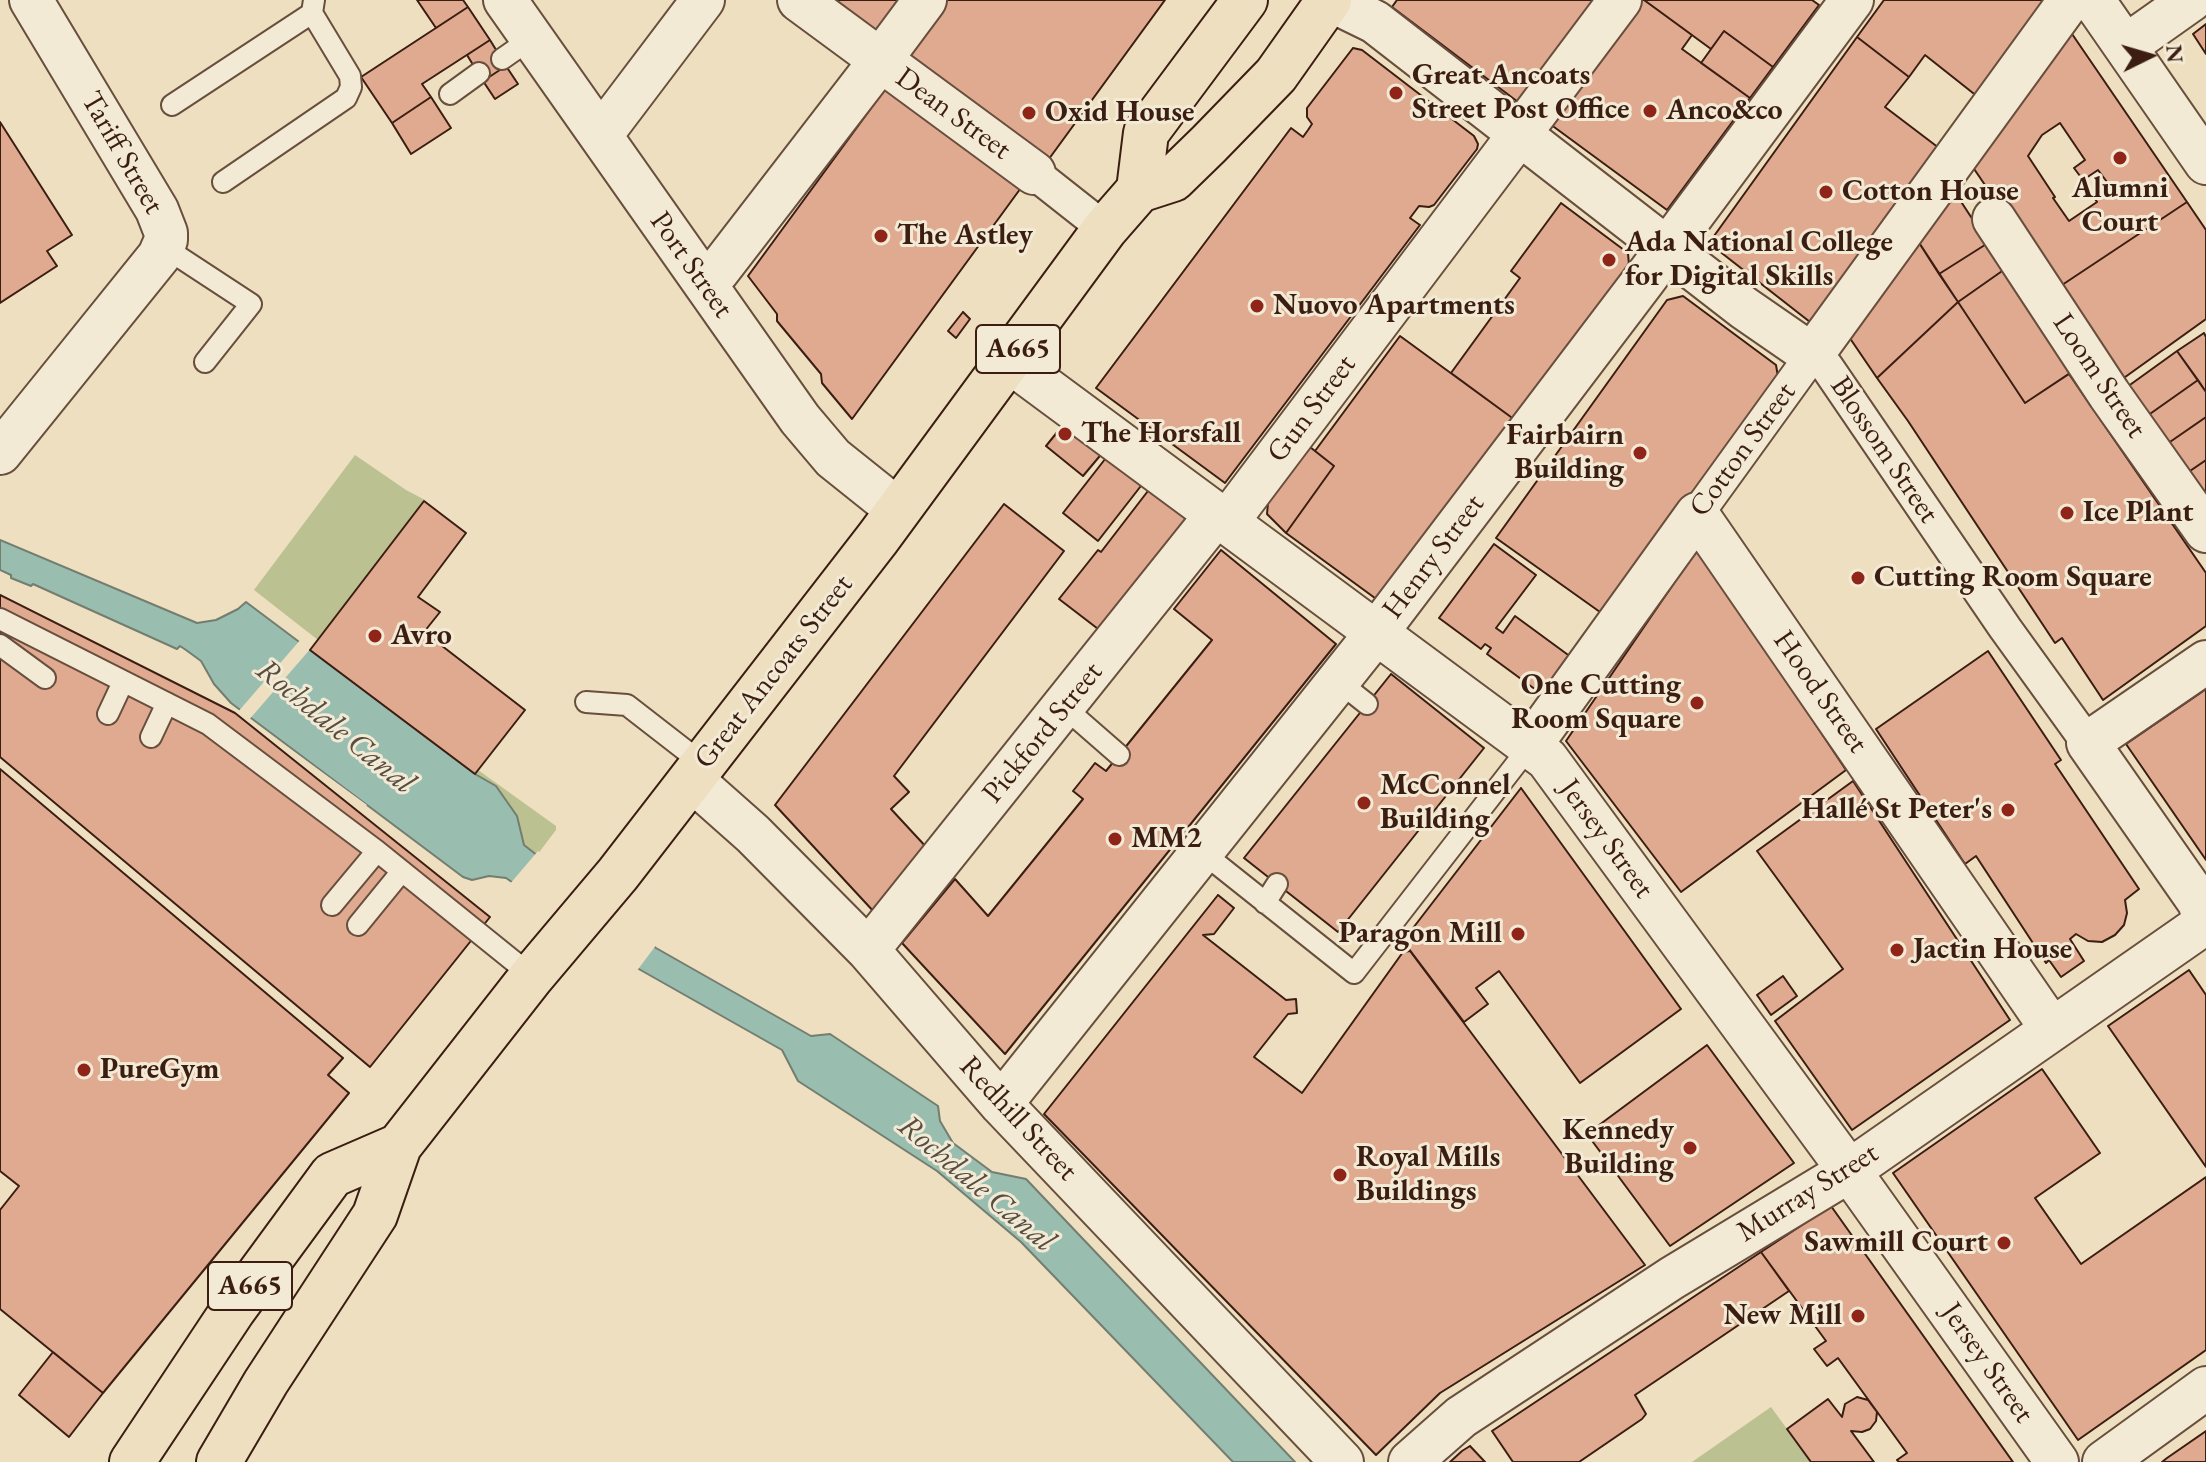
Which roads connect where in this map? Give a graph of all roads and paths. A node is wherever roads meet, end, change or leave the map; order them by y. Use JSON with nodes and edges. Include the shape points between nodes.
{"nodes":[{"id":1,"x":31,"y":0,"type":"edge"},
{"id":2,"x":505,"y":0,"type":"edge"},
{"id":3,"x":703,"y":0,"type":"edge"},
{"id":4,"x":799,"y":0,"type":"edge"},
{"id":5,"x":925,"y":0,"type":"edge"},
{"id":6,"x":1245,"y":0,"type":"edge"},
{"id":7,"x":1330,"y":0,"type":"edge"},
{"id":8,"x":1620,"y":0,"type":"edge"},
{"id":9,"x":1852,"y":0,"type":"edge"},
{"id":10,"x":2070,"y":0,"type":"edge"},
{"id":11,"x":2093,"y":0,"type":"edge"},
{"id":12,"x":2191,"y":0,"type":"edge"},
{"id":13,"x":313,"y":6,"type":"edge"},
{"id":14,"x":2126,"y":46,"type":"junction"},
{"id":15,"x":880,"y":61,"type":"junction"},
{"id":16,"x":479,"y":73,"type":"dead end"},
{"id":17,"x":450,"y":94,"type":"dead end"},
{"id":18,"x":172,"y":105,"type":"dead end"},
{"id":19,"x":599,"y":132,"type":"junction"},
{"id":20,"x":1515,"y":139,"type":"junction"},
{"id":21,"x":1954,"y":159,"type":"junction"},
{"id":22,"x":2206,"y":163,"type":"edge"},
{"id":23,"x":1034,"y":173,"type":"joint"},
{"id":24,"x":223,"y":182,"type":"dead end"},
{"id":25,"x":1139,"y":190,"type":"junction"},
{"id":26,"x":1105,"y":229,"type":"junction"},
{"id":27,"x":164,"y":247,"type":"junction"},
{"id":28,"x":1667,"y":248,"type":"junction"},
{"id":29,"x":705,"y":284,"type":"junction"},
{"id":30,"x":1812,"y":355,"type":"junction"},
{"id":31,"x":1009,"y":361,"type":"junction"},
{"id":32,"x":205,"y":362,"type":"dead end"},
{"id":33,"x":0,"y":453,"type":"edge"},
{"id":34,"x":898,"y":510,"type":"junction"},
{"id":35,"x":1697,"y":514,"type":"junction"},
{"id":36,"x":1222,"y":518,"type":"junction"},
{"id":37,"x":2206,"y":531,"type":"edge"},
{"id":38,"x":0,"y":619,"type":"edge"},
{"id":39,"x":1377,"y":632,"type":"junction"},
{"id":40,"x":0,"y":645,"type":"edge"},
{"id":41,"x":2206,"y":662,"type":"edge"},
{"id":42,"x":45,"y":678,"type":"dead end"},
{"id":43,"x":123,"y":682,"type":"junction"},
{"id":44,"x":586,"y":702,"type":"dead end"},
{"id":45,"x":167,"y":703,"type":"junction"},
{"id":46,"x":1064,"y":707,"type":"junction"},
{"id":47,"x":108,"y":714,"type":"dead end"},
{"id":48,"x":151,"y":737,"type":"dead end"},
{"id":49,"x":2088,"y":743,"type":"junction"},
{"id":50,"x":1530,"y":746,"type":"junction"},
{"id":51,"x":1119,"y":755,"type":"dead end"},
{"id":52,"x":697,"y":771,"type":"junction"},
{"id":53,"x":377,"y":851,"type":"junction"},
{"id":54,"x":1202,"y":852,"type":"junction"},
{"id":55,"x":402,"y":871,"type":"junction"},
{"id":56,"x":1277,"y":884,"type":"dead end"},
{"id":57,"x":1265,"y":903,"type":"junction"},
{"id":58,"x":332,"y":905,"type":"dead end"},
{"id":59,"x":2206,"y":924,"type":"edge"},
{"id":60,"x":358,"y":925,"type":"dead end"},
{"id":61,"x":868,"y":950,"type":"junction"},
{"id":62,"x":532,"y":976,"type":"junction"},
{"id":63,"x":2051,"y":1028,"type":"junction"},
{"id":64,"x":1001,"y":1104,"type":"junction"},
{"id":65,"x":399,"y":1146,"type":"junction"},
{"id":66,"x":1849,"y":1171,"type":"junction"},
{"id":67,"x":2206,"y":1388,"type":"edge"},
{"id":68,"x":132,"y":1462,"type":"edge"},
{"id":69,"x":219,"y":1462,"type":"edge"},
{"id":70,"x":1342,"y":1462,"type":"edge"},
{"id":71,"x":1410,"y":1462,"type":"edge"},
{"id":72,"x":2057,"y":1462,"type":"edge"},
{"id":73,"x":2104,"y":1462,"type":"edge"}],
"edges":[{"from":1,"to":27,"type":"street","name":"Tariff Street","via":[[157,210],[166,233]]},
{"from":2,"to":19,"type":"street","name":"Port Street","via":[[517,48]]},
{"from":3,"to":19,"type":"street"},
{"from":4,"to":15,"type":"street","name":"Dean Street"},
{"from":5,"to":15,"type":"street"},
{"from":6,"to":25,"type":"highway","via":[[1146,133]]},
{"from":7,"to":20,"type":"street","name":"Blossom Street","via":[[1375,22]]},
{"from":7,"to":25,"type":"highway","name":"Great Ancoats Street","number":"A665","via":[[1276,75],[1209,144],[1173,179]]},
{"from":8,"to":20,"type":"street","name":"Gun Street"},
{"from":9,"to":28,"type":"street","name":"Henry Street"},
{"from":10,"to":21,"type":"street","name":"Cotton Street"},
{"from":11,"to":14,"type":"street"},
{"from":12,"to":14,"type":"street"},
{"from":13,"to":18,"type":"lane"},
{"from":13,"to":24,"type":"lane","via":[[350,76],[346,98]]},
{"from":14,"to":22,"type":"street"},
{"from":15,"to":23,"type":"street","name":"Dean Street"},
{"from":15,"to":29,"type":"street"},
{"from":16,"to":17,"type":"lane"},
{"from":19,"to":29,"type":"street","name":"Port Street"},
{"from":20,"to":28,"type":"street","name":"Blossom Street"},
{"from":20,"to":36,"type":"street","name":"Gun Street","via":[[1341,381]]},
{"from":21,"to":30,"type":"street","name":"Cotton Street"},
{"from":21,"to":37,"type":"street","name":"Loom Street"},
{"from":23,"to":26,"type":"street","name":"Dean Street"},
{"from":25,"to":26,"type":"highway","name":"Great Ancoats Street","number":"A665"},
{"from":26,"to":31,"type":"highway","name":"Great Ancoats Street","number":"A665"},
{"from":27,"to":32,"type":"lane","via":[[251,304]]},
{"from":27,"to":33,"type":"street","name":"Tariff Street"},
{"from":28,"to":30,"type":"street","name":"Blossom Street"},
{"from":28,"to":39,"type":"street","name":"Henry Street"},
{"from":29,"to":34,"type":"street","name":"Port Street","via":[[833,458]]},
{"from":30,"to":35,"type":"street","name":"Cotton Street"},
{"from":30,"to":49,"type":"street","name":"Blossom Street","via":[[1827,367]]},
{"from":31,"to":34,"type":"highway","name":"Great Ancoats Street","number":"A665"},
{"from":31,"to":36,"type":"street","name":"Jersey Street"},
{"from":34,"to":52,"type":"highway","name":"Great Ancoats Street","number":"A665"},
{"from":35,"to":50,"type":"street","name":"Cotton Street"},
{"from":35,"to":63,"type":"street","name":"Hood Street"},
{"from":36,"to":39,"type":"street","name":"Jersey Street"},
{"from":36,"to":46,"type":"street","name":"Pickford Street"},
{"from":38,"to":43,"type":"lane"},
{"from":39,"to":50,"type":"street","name":"Jersey Street"},
{"from":39,"to":54,"type":"street","name":"Henry Street","via":[[1352,693]]},
{"from":40,"to":42,"type":"lane"},
{"from":41,"to":49,"type":"street"},
{"from":43,"to":45,"type":"lane"},
{"from":43,"to":47,"type":"lane"},
{"from":44,"to":52,"type":"lane","via":[[627,705]]},
{"from":45,"to":48,"type":"lane"},
{"from":45,"to":53,"type":"lane","via":[[208,724]]},
{"from":46,"to":51,"type":"lane"},
{"from":46,"to":61,"type":"street","name":"Pickford Street"},
{"from":49,"to":59,"type":"street","name":"Blossom Street","via":[[2199,902]]},
{"from":50,"to":57,"type":"lane","via":[[1354,973]]},
{"from":50,"to":66,"type":"street","name":"Jersey Street","via":[[1554,768]]},
{"from":52,"to":61,"type":"street","name":"Redhill Street"},
{"from":52,"to":62,"type":"highway","name":"Great Ancoats Street","number":"A665"},
{"from":53,"to":55,"type":"lane"},
{"from":53,"to":58,"type":"lane"},
{"from":54,"to":57,"type":"lane"},
{"from":54,"to":64,"type":"street","name":"Henry Street"},
{"from":55,"to":60,"type":"lane"},
{"from":55,"to":62,"type":"lane"},
{"from":56,"to":57,"type":"lane"},
{"from":59,"to":63,"type":"street","name":"Murray Street"},
{"from":61,"to":64,"type":"street","name":"Redhill Street"},
{"from":62,"to":65,"type":"highway","name":"Great Ancoats Street","number":"A665"},
{"from":63,"to":66,"type":"street","name":"Murray Street"},
{"from":64,"to":70,"type":"street","name":"Redhill Street"},
{"from":65,"to":68,"type":"highway","name":"Great Ancoats Street","number":"A665","via":[[332,1175],[233,1310]]},
{"from":65,"to":69,"type":"highway","name":"Great Ancoats Street","number":"A665","via":[[375,1215]]},
{"from":66,"to":71,"type":"street","name":"Murray Street","via":[[1672,1278],[1461,1417]]},
{"from":66,"to":72,"type":"street","name":"Jersey Street"},
{"from":67,"to":73,"type":"street"}]}
